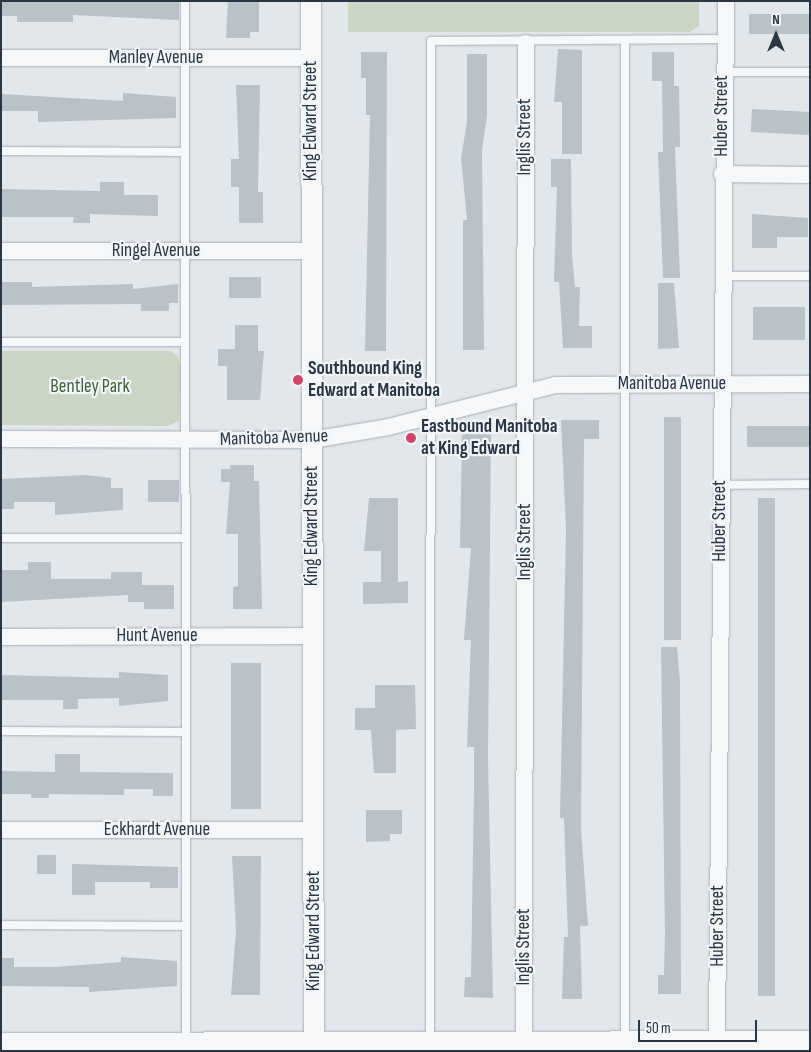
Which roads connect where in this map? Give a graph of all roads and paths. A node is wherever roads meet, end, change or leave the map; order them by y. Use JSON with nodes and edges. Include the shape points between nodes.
{"nodes":[{"id":1,"x":185,"y":1,"type":"edge"},
{"id":2,"x":311,"y":1,"type":"edge"},
{"id":3,"x":726,"y":1,"type":"edge"},
{"id":4,"x":723,"y":40,"type":"junction"},
{"id":5,"x":624,"y":41,"type":"junction"},
{"id":6,"x":526,"y":43,"type":"junction"},
{"id":7,"x":1,"y":58,"type":"edge"},
{"id":8,"x":185,"y":58,"type":"junction"},
{"id":9,"x":311,"y":58,"type":"junction"},
{"id":10,"x":723,"y":72,"type":"junction"},
{"id":11,"x":810,"y":72,"type":"edge"},
{"id":12,"x":1,"y":152,"type":"edge"},
{"id":13,"x":185,"y":152,"type":"junction"},
{"id":14,"x":722,"y":174,"type":"junction"},
{"id":15,"x":810,"y":175,"type":"edge"},
{"id":16,"x":1,"y":251,"type":"edge"},
{"id":17,"x":185,"y":251,"type":"junction"},
{"id":18,"x":312,"y":251,"type":"junction"},
{"id":19,"x":722,"y":276,"type":"junction"},
{"id":20,"x":810,"y":276,"type":"edge"},
{"id":21,"x":1,"y":342,"type":"edge"},
{"id":22,"x":185,"y":342,"type":"junction"},
{"id":23,"x":624,"y":384,"type":"junction"},
{"id":24,"x":721,"y":384,"type":"junction"},
{"id":25,"x":810,"y":384,"type":"edge"},
{"id":26,"x":525,"y":389,"type":"junction"},
{"id":27,"x":428,"y":416,"type":"junction"},
{"id":28,"x":1,"y":439,"type":"edge"},
{"id":29,"x":185,"y":440,"type":"junction"},
{"id":30,"x":312,"y":440,"type":"junction"},
{"id":31,"x":810,"y":484,"type":"edge"},
{"id":32,"x":720,"y":485,"type":"junction"},
{"id":33,"x":1,"y":538,"type":"edge"},
{"id":34,"x":186,"y":538,"type":"junction"},
{"id":35,"x":186,"y":636,"type":"junction"},
{"id":36,"x":313,"y":636,"type":"junction"},
{"id":37,"x":1,"y":637,"type":"edge"},
{"id":38,"x":1,"y":731,"type":"edge"},
{"id":39,"x":186,"y":732,"type":"junction"},
{"id":40,"x":1,"y":830,"type":"edge"},
{"id":41,"x":186,"y":830,"type":"junction"},
{"id":42,"x":313,"y":830,"type":"junction"},
{"id":43,"x":1,"y":925,"type":"edge"},
{"id":44,"x":186,"y":926,"type":"junction"},
{"id":45,"x":430,"y":1041,"type":"junction"},
{"id":46,"x":524,"y":1041,"type":"junction"},
{"id":47,"x":625,"y":1041,"type":"junction"},
{"id":48,"x":717,"y":1041,"type":"junction"},
{"id":49,"x":810,"y":1041,"type":"edge"},
{"id":50,"x":1,"y":1042,"type":"edge"},
{"id":51,"x":186,"y":1043,"type":"junction"},
{"id":52,"x":314,"y":1046,"type":"edge"}],
"edges":[{"from":1,"to":8,"type":"lane"},
{"from":2,"to":9,"type":"street","name":"King Edward Street"},
{"from":3,"to":4,"type":"street","name":"Huber Street"},
{"from":4,"to":5,"type":"lane"},
{"from":4,"to":10,"type":"street","name":"Huber Street"},
{"from":5,"to":6,"type":"lane"},
{"from":5,"to":23,"type":"lane"},
{"from":6,"to":26,"type":"street","name":"Inglis Street"},
{"from":6,"to":27,"type":"lane","via":[[431,41]]},
{"from":7,"to":8,"type":"street","name":"Manley Avenue"},
{"from":8,"to":9,"type":"street","name":"Manley Avenue"},
{"from":8,"to":13,"type":"lane"},
{"from":9,"to":18,"type":"street","name":"King Edward Street"},
{"from":10,"to":11,"type":"lane"},
{"from":10,"to":14,"type":"street","name":"Huber Street"},
{"from":12,"to":13,"type":"lane"},
{"from":13,"to":17,"type":"lane"},
{"from":14,"to":15,"type":"street"},
{"from":14,"to":19,"type":"street","name":"Huber Street"},
{"from":16,"to":17,"type":"street","name":"Ringel Avenue"},
{"from":17,"to":18,"type":"street","name":"Ringel Avenue"},
{"from":17,"to":22,"type":"lane"},
{"from":18,"to":30,"type":"street","name":"King Edward Street"},
{"from":19,"to":20,"type":"lane"},
{"from":19,"to":24,"type":"street","name":"Huber Street"},
{"from":21,"to":22,"type":"lane"},
{"from":22,"to":29,"type":"lane"},
{"from":23,"to":24,"type":"street","name":"Manitoba Avenue"},
{"from":23,"to":26,"type":"street","name":"Manitoba Avenue"},
{"from":23,"to":47,"type":"lane"},
{"from":24,"to":25,"type":"street","name":"Manitoba Avenue"},
{"from":24,"to":32,"type":"street","name":"Huber Street"},
{"from":26,"to":27,"type":"street","name":"Manitoba Avenue"},
{"from":26,"to":46,"type":"street","name":"Inglis Street"},
{"from":27,"to":30,"type":"street","name":"Manitoba Avenue"},
{"from":27,"to":45,"type":"lane"},
{"from":28,"to":29,"type":"street","name":"Manitoba Avenue"},
{"from":29,"to":30,"type":"street","name":"Manitoba Avenue"},
{"from":29,"to":34,"type":"lane"},
{"from":30,"to":36,"type":"street","name":"King Edward Street"},
{"from":31,"to":32,"type":"lane"},
{"from":32,"to":48,"type":"street","name":"Huber Street"},
{"from":33,"to":34,"type":"lane"},
{"from":34,"to":35,"type":"lane"},
{"from":35,"to":36,"type":"street","name":"Hunt Avenue"},
{"from":35,"to":37,"type":"street","name":"Hunt Avenue"},
{"from":35,"to":39,"type":"lane"},
{"from":36,"to":42,"type":"street","name":"King Edward Street"},
{"from":38,"to":39,"type":"lane"},
{"from":39,"to":41,"type":"lane"},
{"from":40,"to":41,"type":"street","name":"Eckhardt Avenue"},
{"from":41,"to":42,"type":"street","name":"Eckhardt Avenue"},
{"from":41,"to":44,"type":"lane"},
{"from":42,"to":52,"type":"street","name":"King Edward Street"},
{"from":43,"to":44,"type":"lane"},
{"from":44,"to":51,"type":"lane"},
{"from":45,"to":46,"type":"street"},
{"from":45,"to":52,"type":"street"},
{"from":46,"to":47,"type":"street"},
{"from":47,"to":48,"type":"street"},
{"from":48,"to":49,"type":"street"},
{"from":50,"to":51,"type":"street"},
{"from":51,"to":52,"type":"street"}]}
